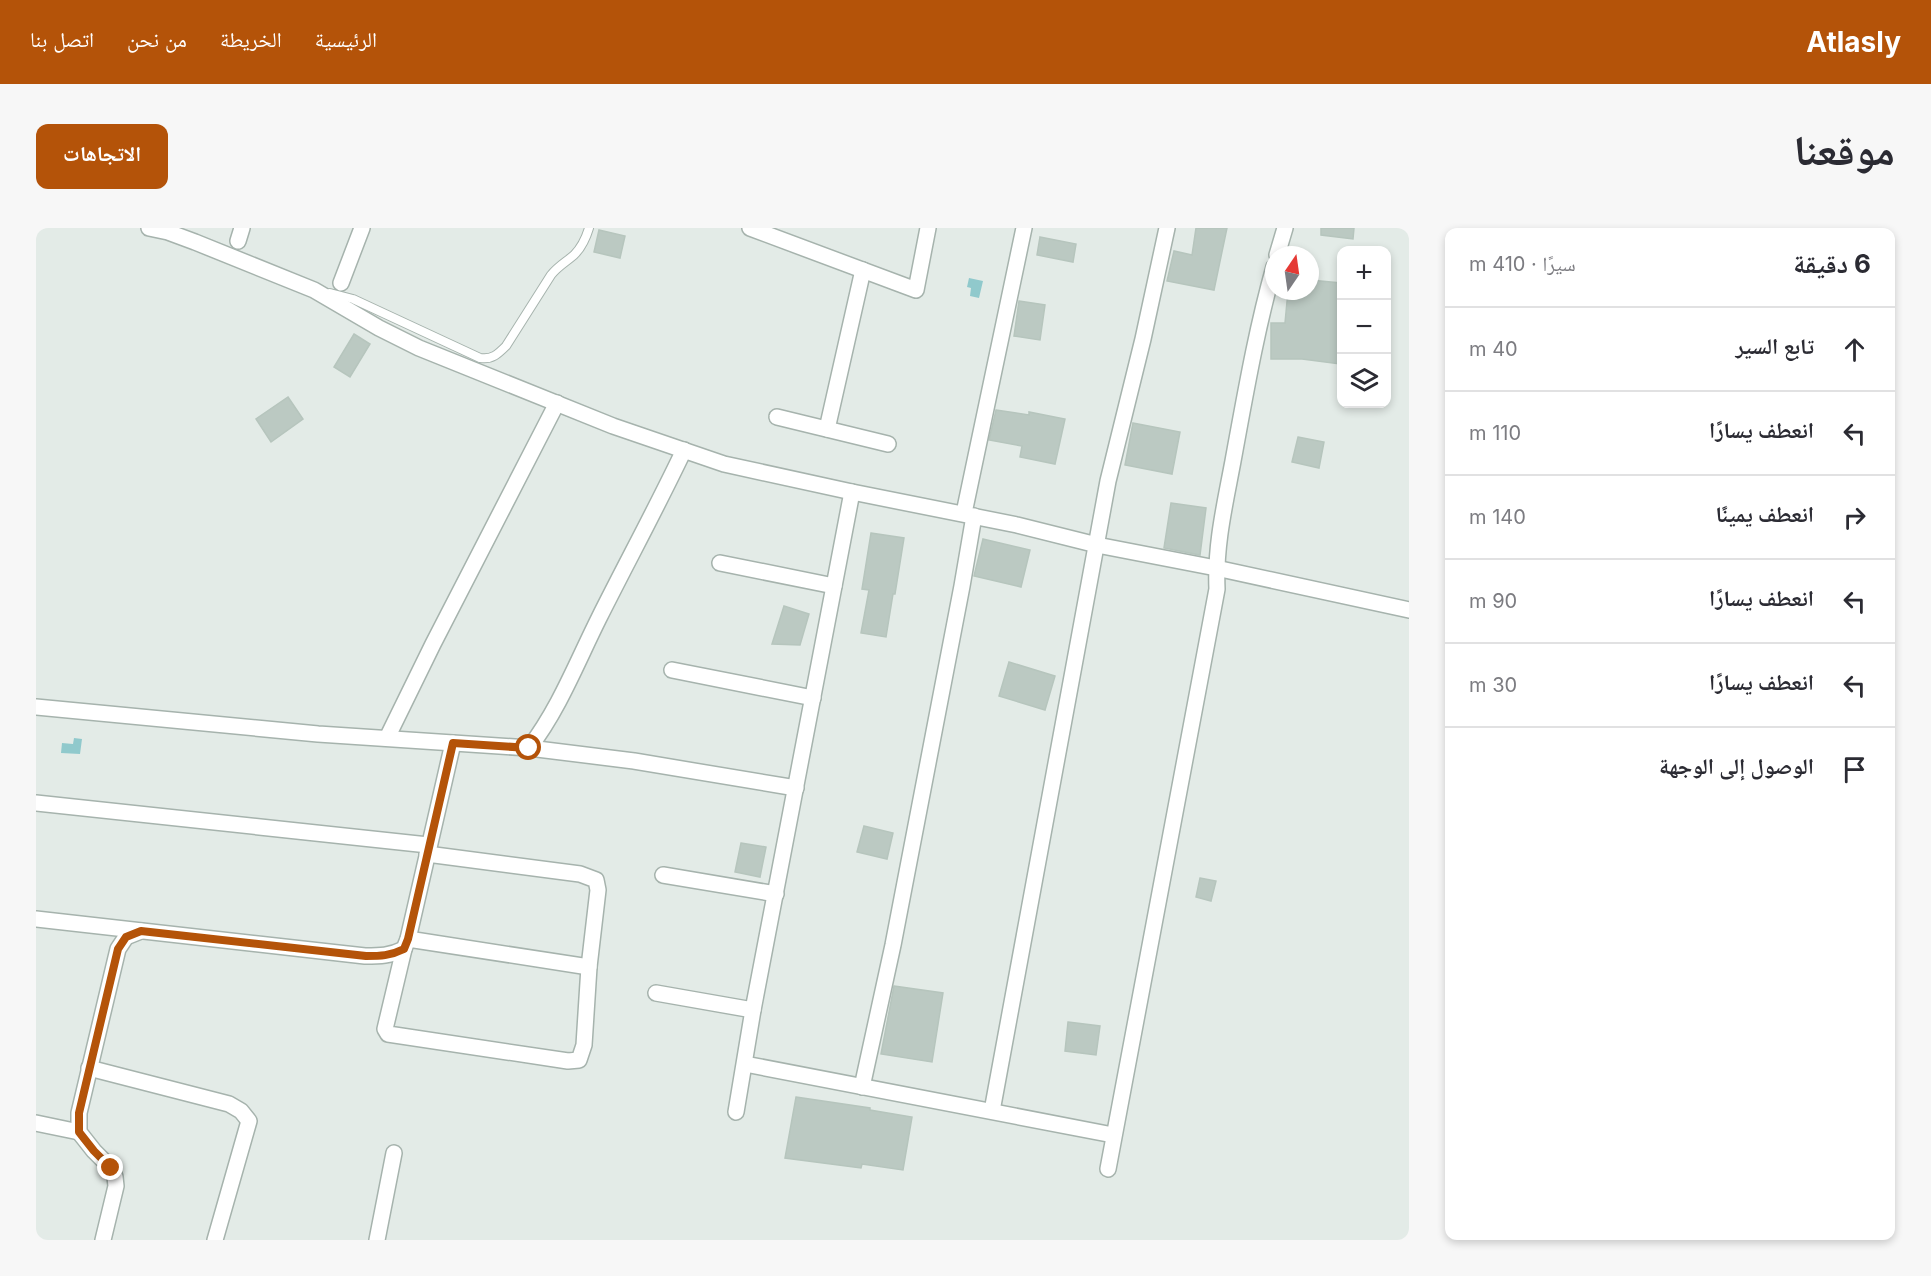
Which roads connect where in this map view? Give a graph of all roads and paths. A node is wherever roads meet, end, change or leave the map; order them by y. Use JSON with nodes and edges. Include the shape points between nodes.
{"nodes":[{"id":1,"x":149,"y":228,"type":"edge"},
{"id":2,"x":362,"y":228,"type":"edge"},
{"id":3,"x":590,"y":228,"type":"edge"},
{"id":4,"x":750,"y":228,"type":"edge"},
{"id":5,"x":928,"y":228,"type":"edge"},
{"id":6,"x":1024,"y":228,"type":"edge"},
{"id":7,"x":1167,"y":228,"type":"edge"},
{"id":8,"x":1285,"y":228,"type":"edge"},
{"id":9,"x":1280,"y":246,"type":"edge"},
{"id":10,"x":863,"y":270,"type":"junction"},
{"id":11,"x":340,"y":283,"type":"dead end"},
{"id":12,"x":314,"y":290,"type":"junction"},
{"id":13,"x":1266,"y":300,"type":"edge"},
{"id":14,"x":557,"y":403,"type":"junction"},
{"id":15,"x":777,"y":417,"type":"dead end"},
{"id":16,"x":827,"y":429,"type":"junction"},
{"id":17,"x":888,"y":444,"type":"dead end"},
{"id":18,"x":684,"y":450,"type":"junction"},
{"id":19,"x":852,"y":492,"type":"junction"},
{"id":20,"x":969,"y":514,"type":"junction"},
{"id":21,"x":1097,"y":545,"type":"junction"},
{"id":22,"x":720,"y":563,"type":"dead end"},
{"id":23,"x":1216,"y":568,"type":"junction"},
{"id":24,"x":834,"y":586,"type":"junction"},
{"id":25,"x":1409,"y":610,"type":"edge"},
{"id":26,"x":672,"y":669,"type":"dead end"},
{"id":27,"x":813,"y":698,"type":"junction"},
{"id":28,"x":36,"y":707,"type":"edge"},
{"id":29,"x":387,"y":738,"type":"junction"},
{"id":30,"x":453,"y":743,"type":"junction"},
{"id":31,"x":529,"y":748,"type":"junction"},
{"id":32,"x":796,"y":788,"type":"junction"},
{"id":33,"x":36,"y":803,"type":"edge"},
{"id":34,"x":427,"y":849,"type":"junction"},
{"id":35,"x":663,"y":875,"type":"dead end"},
{"id":36,"x":776,"y":894,"type":"junction"},
{"id":37,"x":36,"y":919,"type":"edge"},
{"id":38,"x":141,"y":931,"type":"junction"},
{"id":39,"x":406,"y":944,"type":"junction"},
{"id":40,"x":589,"y":967,"type":"junction"},
{"id":41,"x":656,"y":993,"type":"dead end"},
{"id":42,"x":753,"y":1010,"type":"junction"},
{"id":43,"x":745,"y":1064,"type":"junction"},
{"id":44,"x":89,"y":1068,"type":"junction"},
{"id":45,"x":862,"y":1087,"type":"junction"},
{"id":46,"x":992,"y":1111,"type":"junction"},
{"id":47,"x":736,"y":1112,"type":"dead end"},
{"id":48,"x":36,"y":1123,"type":"edge"},
{"id":49,"x":79,"y":1132,"type":"junction"},
{"id":50,"x":1113,"y":1135,"type":"junction"},
{"id":51,"x":394,"y":1153,"type":"dead end"},
{"id":52,"x":1107,"y":1169,"type":"dead end"},
{"id":53,"x":103,"y":1240,"type":"edge"},
{"id":54,"x":215,"y":1240,"type":"edge"},
{"id":55,"x":377,"y":1240,"type":"edge"}],
"edges":[{"from":1,"to":12,"type":"street","via":[[195,242]]},
{"from":2,"to":11,"type":"street"},
{"from":3,"to":12,"type":"lane","via":[[584,243],[551,275],[506,346],[487,359],[352,299]]},
{"from":4,"to":10,"type":"street"},
{"from":5,"to":10,"type":"street","via":[[916,290]]},
{"from":6,"to":20,"type":"street"},
{"from":7,"to":21,"type":"street","via":[[1108,481]]},
{"from":8,"to":9,"type":"street"},
{"from":10,"to":16,"type":"street"},
{"from":12,"to":14,"type":"street","via":[[419,348]]},
{"from":13,"to":23,"type":"street","via":[[1245,394]]},
{"from":14,"to":18,"type":"street"},
{"from":14,"to":29,"type":"street"},
{"from":15,"to":16,"type":"street"},
{"from":16,"to":17,"type":"street"},
{"from":18,"to":19,"type":"street","via":[[724,464]]},
{"from":18,"to":31,"type":"street","via":[[550,719]]},
{"from":19,"to":20,"type":"street"},
{"from":19,"to":24,"type":"street"},
{"from":20,"to":21,"type":"street"},
{"from":20,"to":45,"type":"street","via":[[960,597]]},
{"from":21,"to":23,"type":"street"},
{"from":21,"to":46,"type":"street"},
{"from":22,"to":24,"type":"street"},
{"from":23,"to":25,"type":"street"},
{"from":23,"to":50,"type":"street","via":[[1215,601]]},
{"from":24,"to":27,"type":"street"},
{"from":26,"to":27,"type":"street"},
{"from":27,"to":32,"type":"street"},
{"from":28,"to":29,"type":"street"},
{"from":29,"to":30,"type":"street"},
{"from":30,"to":31,"type":"street"},
{"from":30,"to":34,"type":"street"},
{"from":31,"to":32,"type":"street"},
{"from":32,"to":36,"type":"street"},
{"from":33,"to":34,"type":"street","via":[[334,833]]},
{"from":34,"to":39,"type":"street"},
{"from":34,"to":40,"type":"street","via":[[580,874],[596,880]]},
{"from":35,"to":36,"type":"street"},
{"from":36,"to":42,"type":"street"},
{"from":37,"to":38,"type":"street"},
{"from":38,"to":39,"type":"street","via":[[366,956],[386,956]]},
{"from":38,"to":44,"type":"street","via":[[126,937],[118,949]]},
{"from":39,"to":40,"type":"street"},
{"from":39,"to":40,"type":"street","via":[[385,1029],[388,1034],[568,1061],[579,1060],[583,1053]]},
{"from":41,"to":42,"type":"street"},
{"from":42,"to":43,"type":"street"},
{"from":43,"to":45,"type":"street"},
{"from":43,"to":47,"type":"street"},
{"from":44,"to":49,"type":"street"},
{"from":44,"to":54,"type":"street","via":[[229,1104],[242,1111],[249,1121]]},
{"from":45,"to":46,"type":"street"},
{"from":46,"to":50,"type":"street"},
{"from":48,"to":49,"type":"street"},
{"from":49,"to":53,"type":"street","via":[[115,1177]]},
{"from":50,"to":52,"type":"street"},
{"from":51,"to":55,"type":"street"}]}
